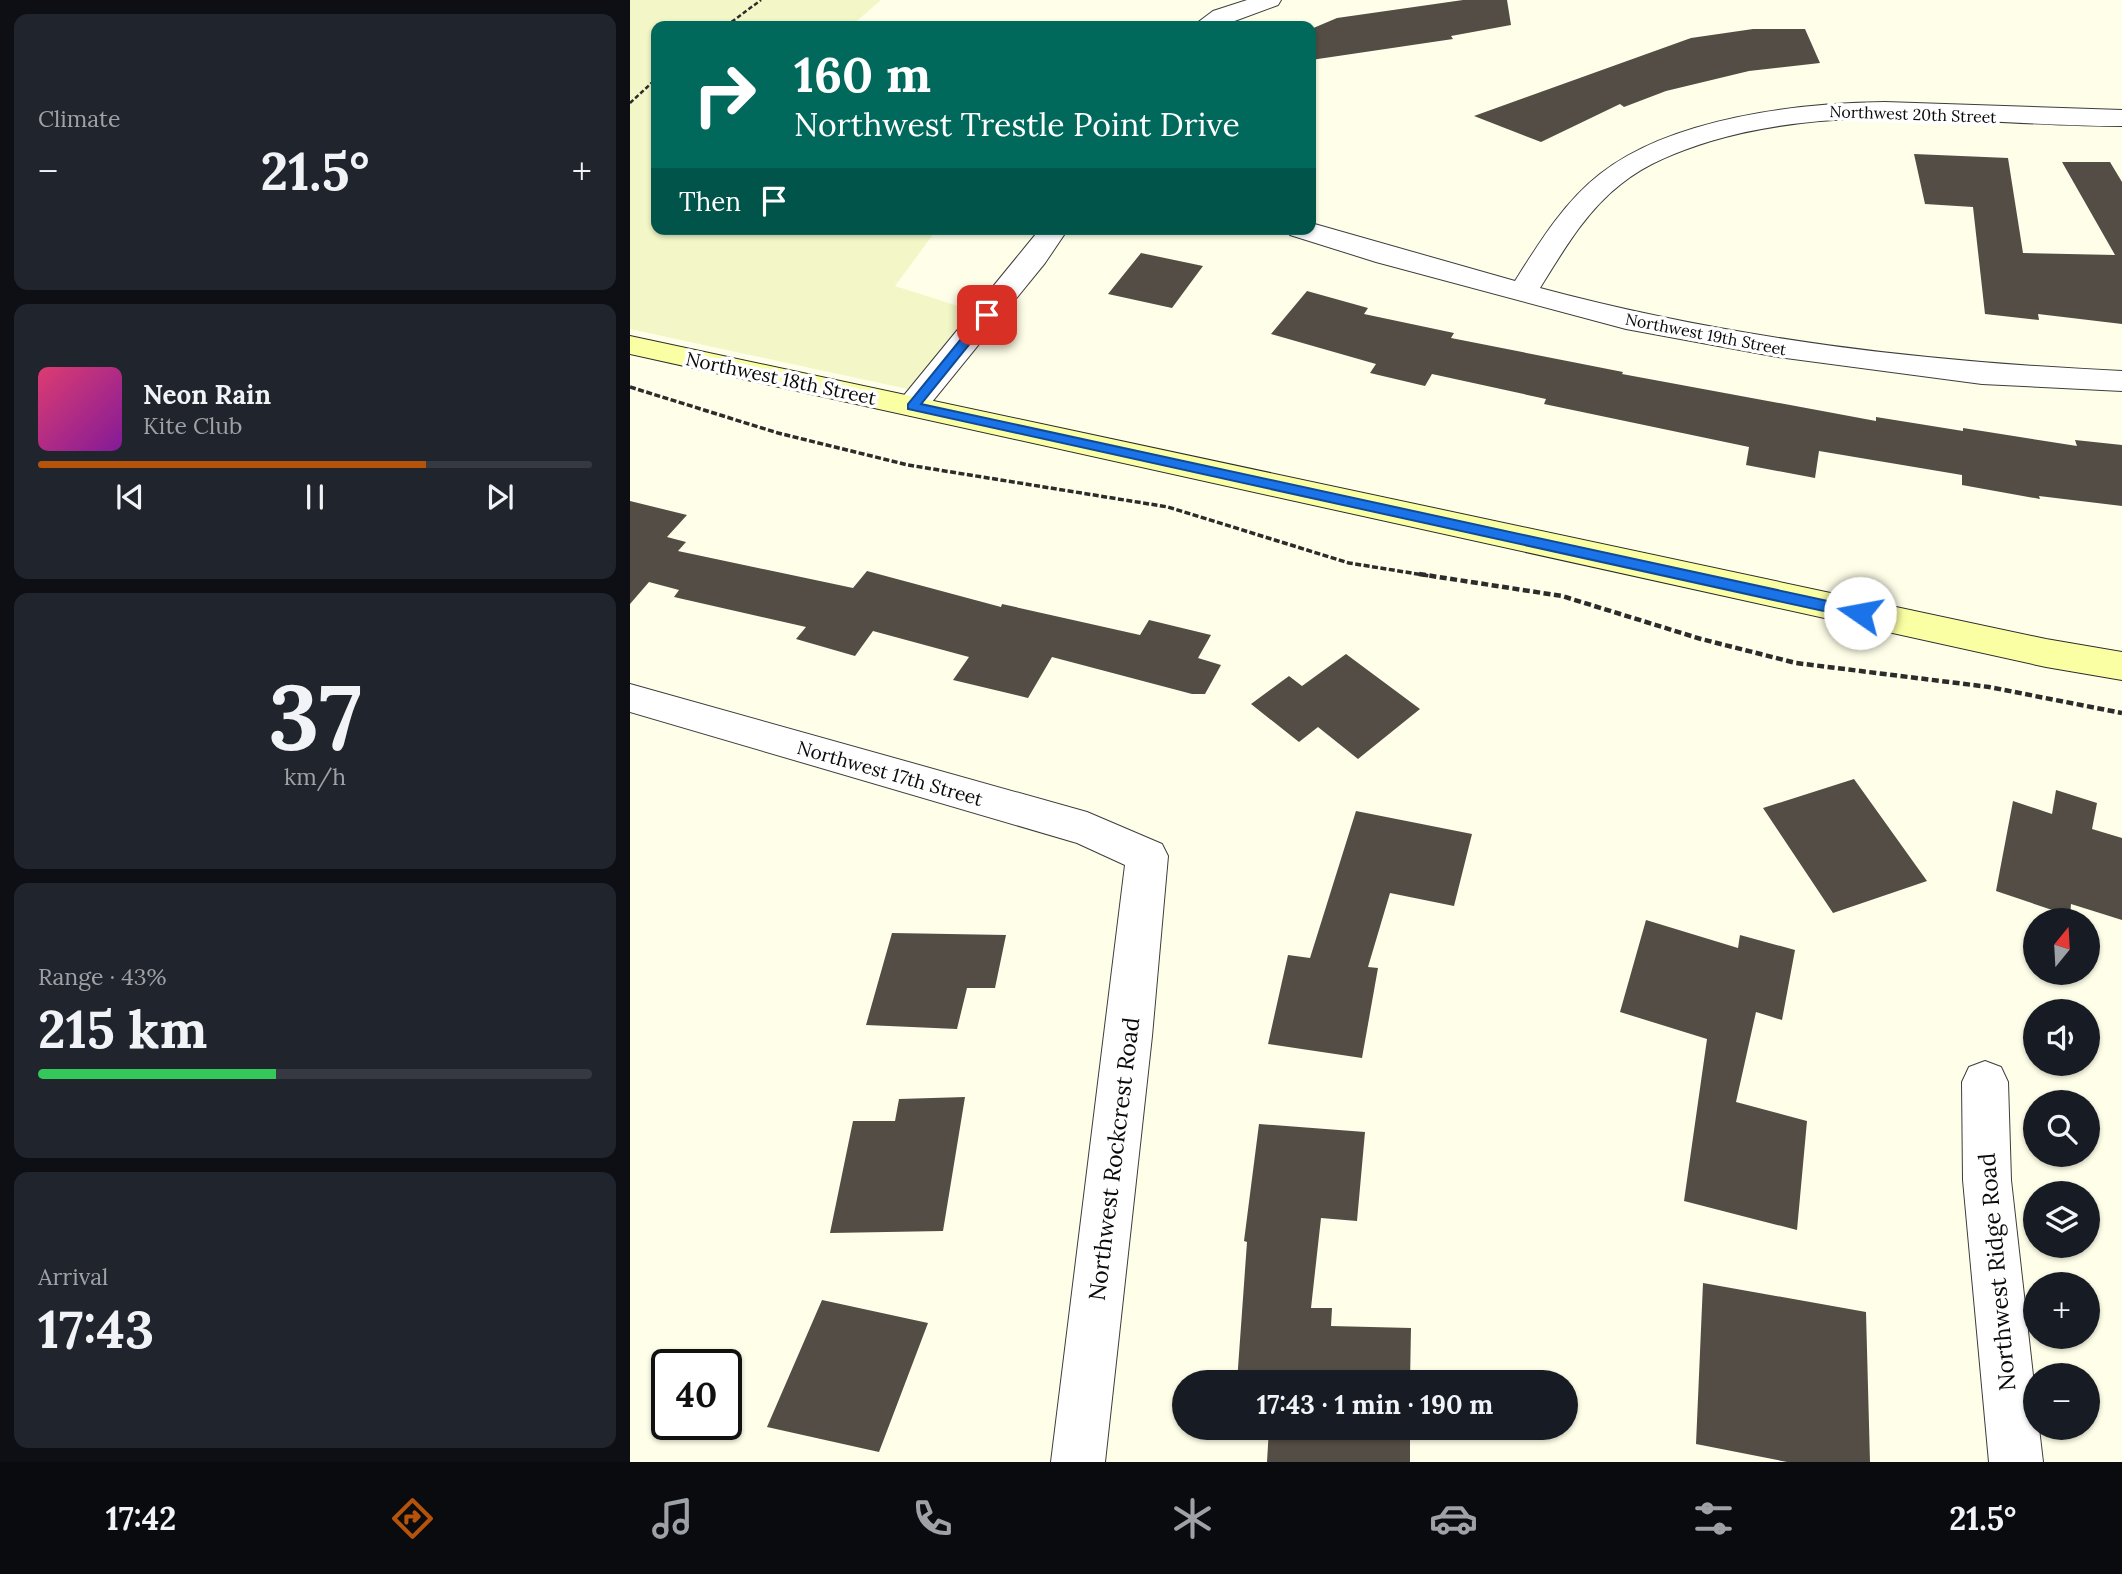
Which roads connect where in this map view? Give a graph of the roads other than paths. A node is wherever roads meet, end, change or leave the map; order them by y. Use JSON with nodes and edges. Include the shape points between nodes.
{"nodes":[{"id":1,"x":1270,"y":0,"type":"edge"},
{"id":2,"x":1213,"y":21,"type":"edge"},
{"id":3,"x":2122,"y":118,"type":"edge"},
{"id":4,"x":1316,"y":234,"type":"edge"},
{"id":5,"x":1050,"y":235,"type":"edge"},
{"id":6,"x":1522,"y":293,"type":"junction"},
{"id":7,"x":630,"y":345,"type":"edge"},
{"id":8,"x":2122,"y":381,"type":"edge"},
{"id":9,"x":912,"y":407,"type":"junction"},
{"id":10,"x":2122,"y":666,"type":"edge"},
{"id":11,"x":630,"y":698,"type":"edge"},
{"id":12,"x":1147,"y":856,"type":"joint"},
{"id":13,"x":1985,"y":1082,"type":"dead end"},
{"id":14,"x":1078,"y":1462,"type":"edge"},
{"id":15,"x":2016,"y":1462,"type":"edge"}],
"edges":[{"from":1,"to":2,"type":"street"},
{"from":3,"to":6,"type":"street","name":"Northwest 20th Street","via":[[1850,110],[1726,128],[1650,156],[1609,180],[1550,250]]},
{"from":4,"to":6,"type":"street","name":"Northwest 19th Street"},
{"from":5,"to":9,"type":"street"},
{"from":6,"to":8,"type":"street","name":"Northwest 19th Street","via":[[1626,320],[1778,348],[1982,374]]},
{"from":7,"to":9,"type":"street","name":"Northwest 18th Street"},
{"from":9,"to":10,"type":"street","name":"Northwest 18th Street"},
{"from":11,"to":12,"type":"street","name":"Northwest 17th Street","via":[[1087,829]]},
{"from":12,"to":14,"type":"street","name":"Northwest Rockcrest Road"},
{"from":13,"to":15,"type":"street","name":"Northwest Ridge Road","via":[[1987,1180]]}]}
